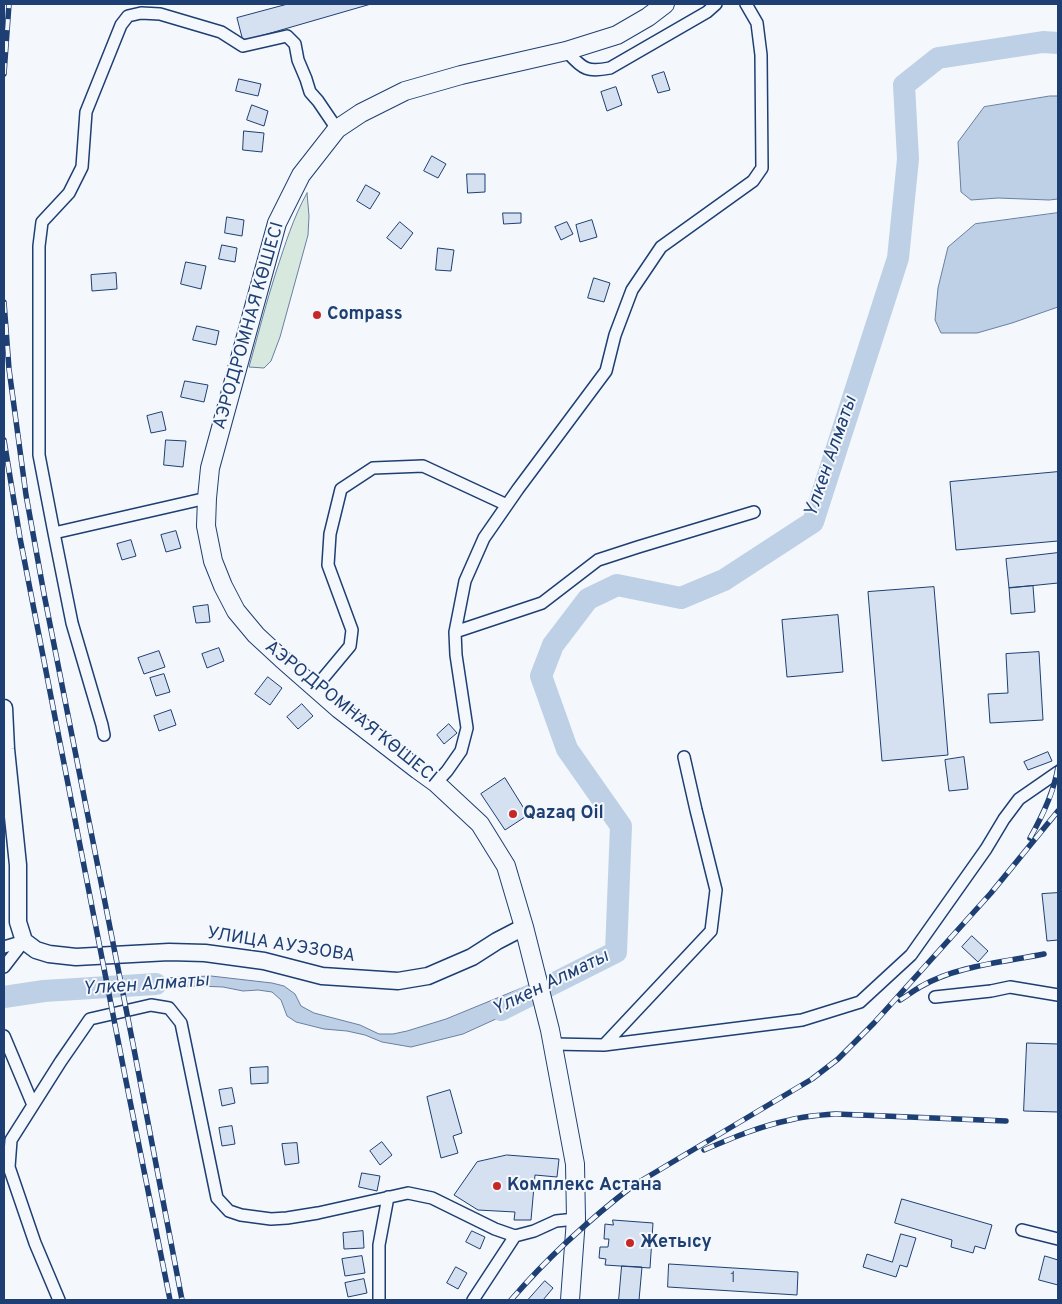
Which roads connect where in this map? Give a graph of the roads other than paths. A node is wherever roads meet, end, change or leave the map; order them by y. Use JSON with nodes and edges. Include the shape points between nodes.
{"nodes":[{"id":1,"x":665,"y":4,"type":"edge"},
{"id":2,"x":716,"y":4,"type":"edge"},
{"id":3,"x":746,"y":4,"type":"edge"},
{"id":4,"x":566,"y":51,"type":"junction"},
{"id":5,"x":337,"y":129,"type":"junction"},
{"id":6,"x":206,"y":498,"type":"junction"},
{"id":7,"x":507,"y":505,"type":"junction"},
{"id":8,"x":754,"y":512,"type":"dead end"},
{"id":9,"x":54,"y":533,"type":"junction"},
{"id":10,"x":454,"y":632,"type":"junction"},
{"id":11,"x":315,"y":688,"type":"junction"},
{"id":12,"x":4,"y":708,"type":"edge"},
{"id":13,"x":104,"y":735,"type":"dead end"},
{"id":14,"x":684,"y":757,"type":"dead end"},
{"id":15,"x":1058,"y":772,"type":"edge"},
{"id":16,"x":436,"y":782,"type":"junction"},
{"id":17,"x":524,"y":927,"type":"junction"},
{"id":18,"x":24,"y":942,"type":"junction"},
{"id":19,"x":4,"y":947,"type":"edge"},
{"id":20,"x":4,"y":967,"type":"edge"},
{"id":21,"x":1058,"y":995,"type":"edge"},
{"id":22,"x":935,"y":997,"type":"dead end"},
{"id":23,"x":4,"y":1036,"type":"edge"},
{"id":24,"x":552,"y":1037,"type":"junction"},
{"id":25,"x":604,"y":1045,"type":"junction"},
{"id":26,"x":33,"y":1105,"type":"junction"},
{"id":27,"x":7,"y":1152,"type":"edge"},
{"id":28,"x":388,"y":1197,"type":"junction"},
{"id":29,"x":576,"y":1219,"type":"junction"},
{"id":30,"x":1022,"y":1230,"type":"dead end"},
{"id":31,"x":515,"y":1236,"type":"junction"},
{"id":32,"x":1058,"y":1239,"type":"edge"},
{"id":33,"x":59,"y":1300,"type":"edge"},
{"id":34,"x":379,"y":1300,"type":"edge"},
{"id":35,"x":474,"y":1300,"type":"edge"},
{"id":36,"x":570,"y":1300,"type":"edge"}],
"edges":[{"from":1,"to":4,"type":"main road","name":"АЭРОДРОМНАЯ КӨШЕСІ","via":[[617,35]]},
{"from":2,"to":4,"type":"street","via":[[610,68],[588,69]]},
{"from":3,"to":7,"type":"street","via":[[757,23],[761,55],[762,168],[753,181],[661,247],[632,290],[606,371]]},
{"from":4,"to":5,"type":"main road","name":"АЭРОДРОМНАЯ КӨШЕСІ","via":[[405,91]]},
{"from":5,"to":6,"type":"main road","name":"АЭРОДРОМНАЯ КӨШЕСІ","via":[[301,175],[277,223],[210,468]]},
{"from":5,"to":9,"type":"street","via":[[310,92],[295,44],[287,36],[243,46],[222,32],[150,13],[128,16],[121,25],[86,112],[82,167],[69,193],[42,222],[40,230],[39,455]]},
{"from":6,"to":9,"type":"street"},
{"from":6,"to":11,"type":"main road","name":"АЭРОДРОМНАЯ КӨШЕСІ","via":[[206,526],[213,561],[236,611],[256,635]]},
{"from":7,"to":10,"type":"street","via":[[484,538],[465,581]]},
{"from":7,"to":11,"type":"street","via":[[424,466],[372,468],[341,489],[330,534],[328,564],[352,630],[350,646]]},
{"from":8,"to":10,"type":"street","via":[[598,560],[542,603]]},
{"from":9,"to":13,"type":"street","via":[[72,623]]},
{"from":10,"to":16,"type":"street","via":[[467,728],[461,751]]},
{"from":11,"to":16,"type":"main road","name":"АЭРОДРОМНАЯ КӨШЕСІ"},
{"from":12,"to":18,"type":"main road","via":[[18,865],[18,922]]},
{"from":14,"to":25,"type":"street","via":[[716,890],[711,932]]},
{"from":15,"to":25,"type":"street","via":[[1019,799],[911,955],[860,1002],[802,1020]]},
{"from":16,"to":17,"type":"main road","name":"АЭРОДРОМНАЯ КӨШЕСІ","via":[[480,824],[506,866]]},
{"from":17,"to":18,"type":"main road","name":"УЛИЦА АУЭЗОВА","via":[[472,957],[428,976],[398,981],[322,976],[264,961],[206,953],[76,957],[42,952]]},
{"from":17,"to":24,"type":"main road","name":"АЭРОДРОМНАЯ КӨШЕСІ"},
{"from":18,"to":19,"type":"street"},
{"from":18,"to":20,"type":"street"},
{"from":21,"to":22,"type":"street","via":[[1010,987]]},
{"from":23,"to":26,"type":"street"},
{"from":24,"to":25,"type":"street"},
{"from":24,"to":29,"type":"main road","name":"АЭРОДРОМНАЯ КӨШЕСІ","via":[[575,1164]]},
{"from":26,"to":27,"type":"street"},
{"from":26,"to":28,"type":"street","via":[[90,1019],[151,1005],[169,1008],[181,1023],[217,1198],[229,1211],[256,1217],[287,1218]]},
{"from":27,"to":33,"type":"street","via":[[35,1243]]},
{"from":28,"to":31,"type":"street","via":[[408,1193],[432,1198],[495,1230]]},
{"from":28,"to":34,"type":"street","via":[[379,1245]]},
{"from":29,"to":31,"type":"street","via":[[556,1221],[534,1232]]},
{"from":29,"to":36,"type":"main road","name":"АЭРОДРОМНАЯ КӨШЕСІ"},
{"from":30,"to":32,"type":"street"},
{"from":31,"to":35,"type":"street"}]}
